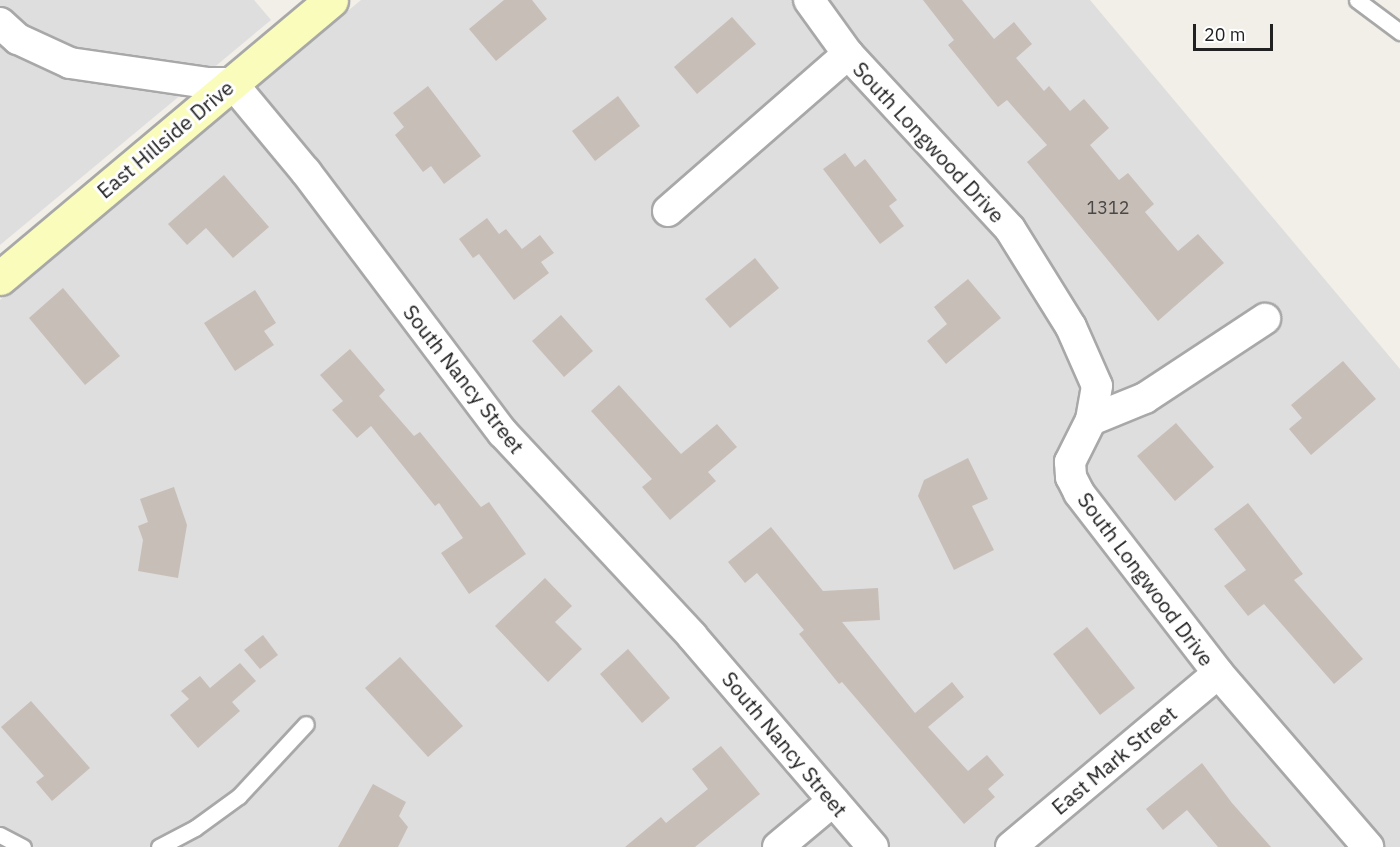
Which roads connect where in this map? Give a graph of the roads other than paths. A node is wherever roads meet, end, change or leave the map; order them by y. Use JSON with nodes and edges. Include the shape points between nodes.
{"nodes":[{"id":1,"x":331,"y":0,"type":"edge"},
{"id":2,"x":809,"y":0,"type":"edge"},
{"id":3,"x":1357,"y":0,"type":"edge"},
{"id":4,"x":0,"y":23,"type":"edge"},
{"id":5,"x":1400,"y":32,"type":"edge"},
{"id":6,"x":848,"y":54,"type":"junction"},
{"id":7,"x":232,"y":83,"type":"junction"},
{"id":8,"x":668,"y":211,"type":"dead end"},
{"id":9,"x":0,"y":278,"type":"edge"},
{"id":10,"x":1265,"y":319,"type":"dead end"},
{"id":11,"x":1091,"y":420,"type":"junction"},
{"id":12,"x":1218,"y":673,"type":"junction"},
{"id":13,"x":306,"y":724,"type":"dead end"},
{"id":14,"x":833,"y":801,"type":"junction"},
{"id":15,"x":0,"y":835,"type":"edge"},
{"id":16,"x":23,"y":847,"type":"edge"},
{"id":17,"x":159,"y":847,"type":"edge"},
{"id":18,"x":778,"y":847,"type":"edge"},
{"id":19,"x":873,"y":847,"type":"edge"},
{"id":20,"x":1011,"y":847,"type":"edge"},
{"id":21,"x":1368,"y":847,"type":"edge"}],
"edges":[{"from":1,"to":7,"type":"main road","name":"East Hillside Drive"},
{"from":2,"to":6,"type":"street","name":"South Longwood Drive"},
{"from":3,"to":5,"type":"lane"},
{"from":4,"to":7,"type":"street","via":[[18,39],[70,63],[207,83]]},
{"from":6,"to":8,"type":"street"},
{"from":6,"to":11,"type":"street","name":"South Longwood Drive","via":[[990,205],[1043,276],[1097,386]]},
{"from":7,"to":9,"type":"main road","name":"East Hillside Drive"},
{"from":7,"to":14,"type":"street","name":"South Nancy Street","via":[[306,172],[502,433],[692,636]]},
{"from":10,"to":11,"type":"street","via":[[1145,398]]},
{"from":11,"to":12,"type":"street","name":"South Longwood Drive","via":[[1070,462],[1073,483]]},
{"from":12,"to":20,"type":"street","name":"East Mark Street"},
{"from":12,"to":21,"type":"street","name":"South Longwood Drive"},
{"from":13,"to":17,"type":"lane","via":[[239,796],[195,828]]},
{"from":14,"to":18,"type":"street"},
{"from":14,"to":19,"type":"street","name":"South Nancy Street"},
{"from":15,"to":16,"type":"lane"}]}
